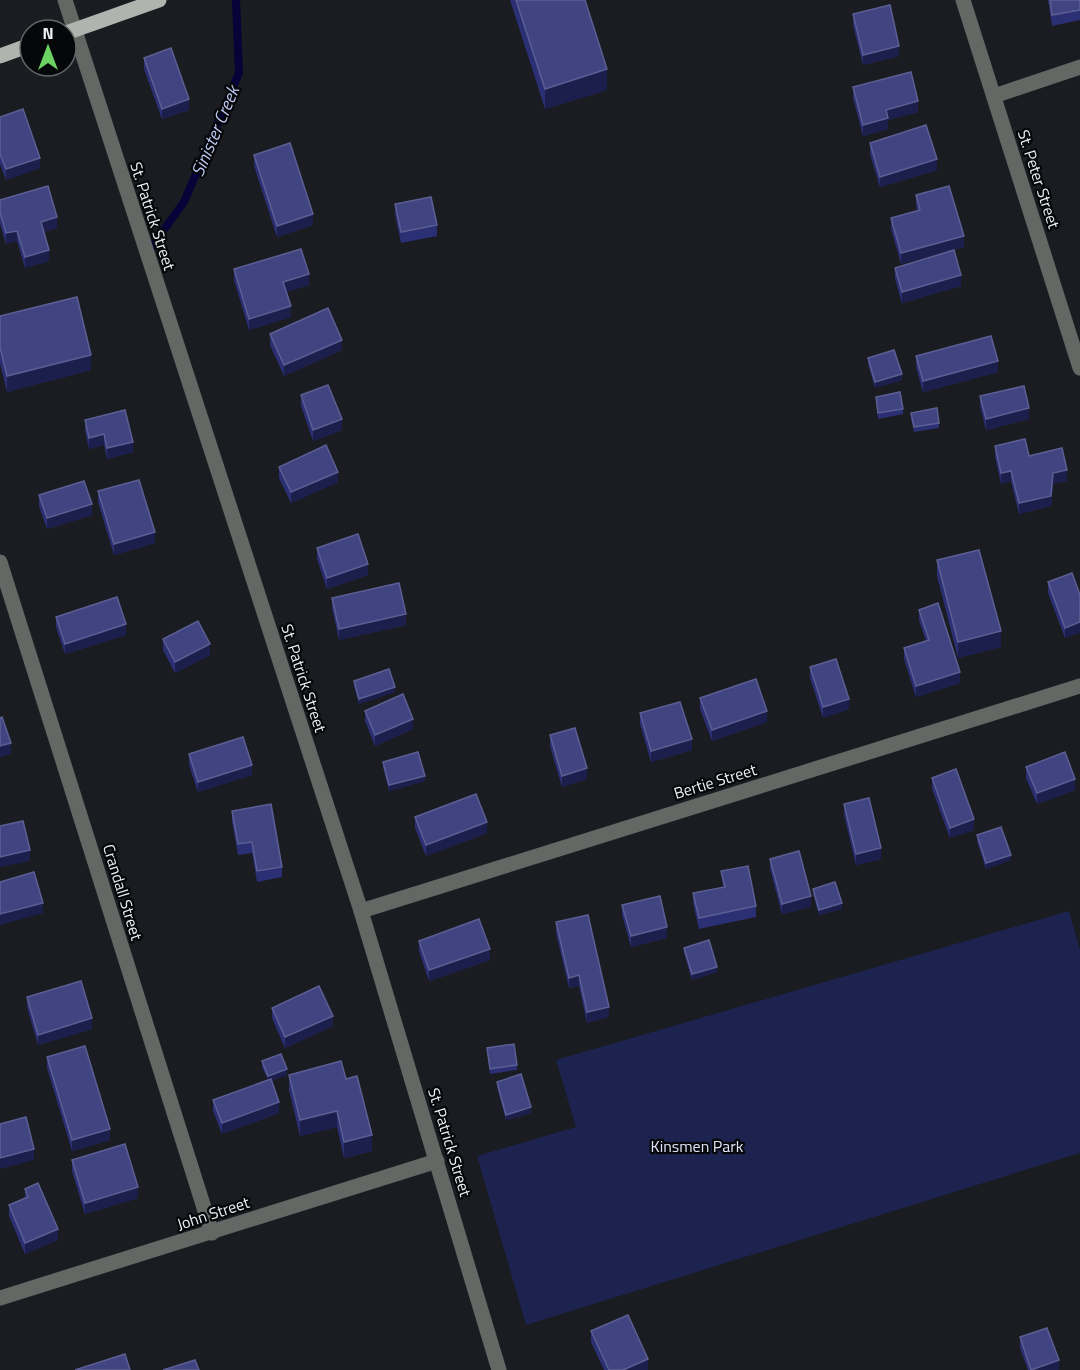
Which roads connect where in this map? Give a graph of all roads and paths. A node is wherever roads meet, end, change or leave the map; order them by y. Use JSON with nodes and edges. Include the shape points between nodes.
{"nodes":[{"id":1,"x":65,"y":0,"type":"edge"},
{"id":2,"x":159,"y":0,"type":"edge"},
{"id":3,"x":963,"y":0,"type":"edge"},
{"id":4,"x":68,"y":18,"type":"edge"},
{"id":5,"x":78,"y":29,"type":"edge"},
{"id":6,"x":18,"y":49,"type":"edge"},
{"id":7,"x":78,"y":52,"type":"edge"},
{"id":8,"x":0,"y":56,"type":"edge"},
{"id":9,"x":1080,"y":67,"type":"edge"},
{"id":10,"x":994,"y":96,"type":"junction"},
{"id":11,"x":1080,"y":368,"type":"edge"},
{"id":12,"x":0,"y":562,"type":"edge"},
{"id":13,"x":1080,"y":686,"type":"edge"},
{"id":14,"x":361,"y":911,"type":"junction"},
{"id":15,"x":437,"y":1161,"type":"junction"},
{"id":16,"x":212,"y":1233,"type":"junction"},
{"id":17,"x":0,"y":1298,"type":"edge"},
{"id":18,"x":499,"y":1370,"type":"edge"}],
"edges":[{"from":1,"to":4,"type":"street","name":"St. Patrick Street"},
{"from":2,"to":5,"type":"main road"},
{"from":3,"to":10,"type":"street","name":"St. Peter Street"},
{"from":6,"to":8,"type":"main road"},
{"from":7,"to":14,"type":"street","name":"St. Patrick Street"},
{"from":9,"to":10,"type":"street"},
{"from":10,"to":11,"type":"street","name":"St. Peter Street"},
{"from":12,"to":16,"type":"street","name":"Crandall Street"},
{"from":13,"to":14,"type":"street","name":"Bertie Street"},
{"from":14,"to":15,"type":"street","name":"St. Patrick Street"},
{"from":15,"to":16,"type":"street","name":"John Street"},
{"from":15,"to":18,"type":"street","name":"St. Patrick Street"},
{"from":16,"to":17,"type":"street","name":"John Street"}]}
